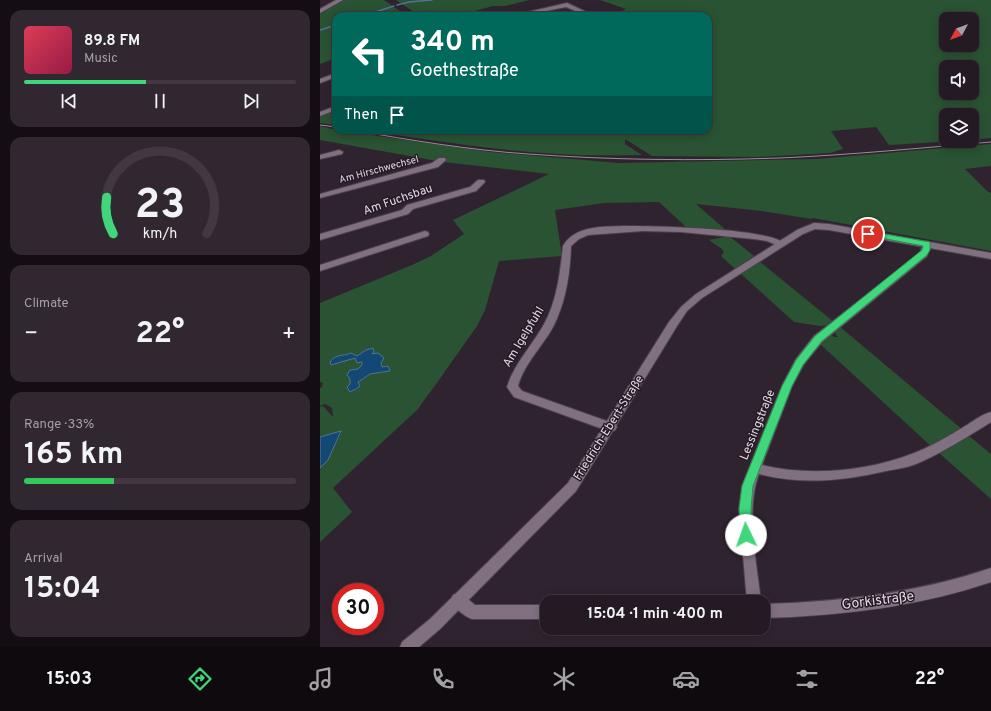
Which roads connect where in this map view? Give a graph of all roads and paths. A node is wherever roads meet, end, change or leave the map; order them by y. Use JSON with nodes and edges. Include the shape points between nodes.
{"nodes":[{"id":1,"x":340,"y":0,"type":"edge"},
{"id":2,"x":320,"y":11,"type":"edge"},
{"id":3,"x":533,"y":12,"type":"edge"},
{"id":4,"x":583,"y":12,"type":"edge"},
{"id":5,"x":332,"y":76,"type":"edge"},
{"id":6,"x":320,"y":81,"type":"edge"},
{"id":7,"x":332,"y":110,"type":"edge"},
{"id":8,"x":320,"y":114,"type":"edge"},
{"id":9,"x":339,"y":152,"type":"dead end"},
{"id":10,"x":320,"y":157,"type":"edge"},
{"id":11,"x":442,"y":160,"type":"dead end"},
{"id":12,"x":481,"y":182,"type":"dead end"},
{"id":13,"x":320,"y":196,"type":"edge"},
{"id":14,"x":425,"y":234,"type":"dead end"},
{"id":15,"x":320,"y":237,"type":"edge"},
{"id":16,"x":781,"y":244,"type":"junction"},
{"id":17,"x":927,"y":244,"type":"junction"},
{"id":18,"x":991,"y":256,"type":"edge"},
{"id":19,"x":320,"y":268,"type":"edge"},
{"id":20,"x":991,"y":416,"type":"edge"},
{"id":21,"x":611,"y":427,"type":"junction"},
{"id":22,"x":754,"y":468,"type":"junction"},
{"id":23,"x":991,"y":575,"type":"edge"},
{"id":24,"x":753,"y":595,"type":"edge"},
{"id":25,"x":458,"y":600,"type":"junction"},
{"id":26,"x":770,"y":611,"type":"edge"},
{"id":27,"x":540,"y":612,"type":"edge"},
{"id":28,"x":407,"y":647,"type":"edge"}],
"edges":[{"from":1,"to":2,"type":"street"},
{"from":3,"to":4,"type":"street","via":[[567,5]]},
{"from":5,"to":6,"type":"street"},
{"from":7,"to":8,"type":"street"},
{"from":9,"to":10,"type":"street"},
{"from":11,"to":13,"type":"street","name":"Am Hirschwechsel","via":[[435,165]]},
{"from":12,"to":15,"type":"street","name":"Am Fuchsbau","via":[[473,188],[410,207],[405,212]]},
{"from":14,"to":19,"type":"street"},
{"from":16,"to":17,"type":"street","name":"Friedrich-Ebert-Straße","via":[[806,229],[817,226]]},
{"from":16,"to":21,"type":"street","name":"Friedrich-Ebert-Straße","via":[[699,296],[684,309]]},
{"from":16,"to":21,"type":"street","name":"Am Igelpfuhl","via":[[769,238],[648,229],[587,232],[570,240],[567,246],[562,290],[553,316],[534,350],[513,379],[512,387],[518,394]]},
{"from":17,"to":18,"type":"street"},
{"from":17,"to":22,"type":"street","name":"Lessingstraße","via":[[924,254],[823,335],[807,352],[787,386]]},
{"from":20,"to":22,"type":"street","via":[[951,441],[912,460],[881,468],[814,477],[784,475]]},
{"from":21,"to":25,"type":"street","name":"Friedrich-Ebert-Straße","via":[[569,491]]},
{"from":22,"to":24,"type":"street","name":"Lessingstraße","via":[[748,486],[745,509]]},
{"from":23,"to":26,"type":"street","name":"Gorkistraße","via":[[942,591],[894,601]]},
{"from":25,"to":27,"type":"street","via":[[472,612]]},
{"from":25,"to":28,"type":"street","name":"Friedrich-Ebert-Straße","via":[[435,624]]}]}
